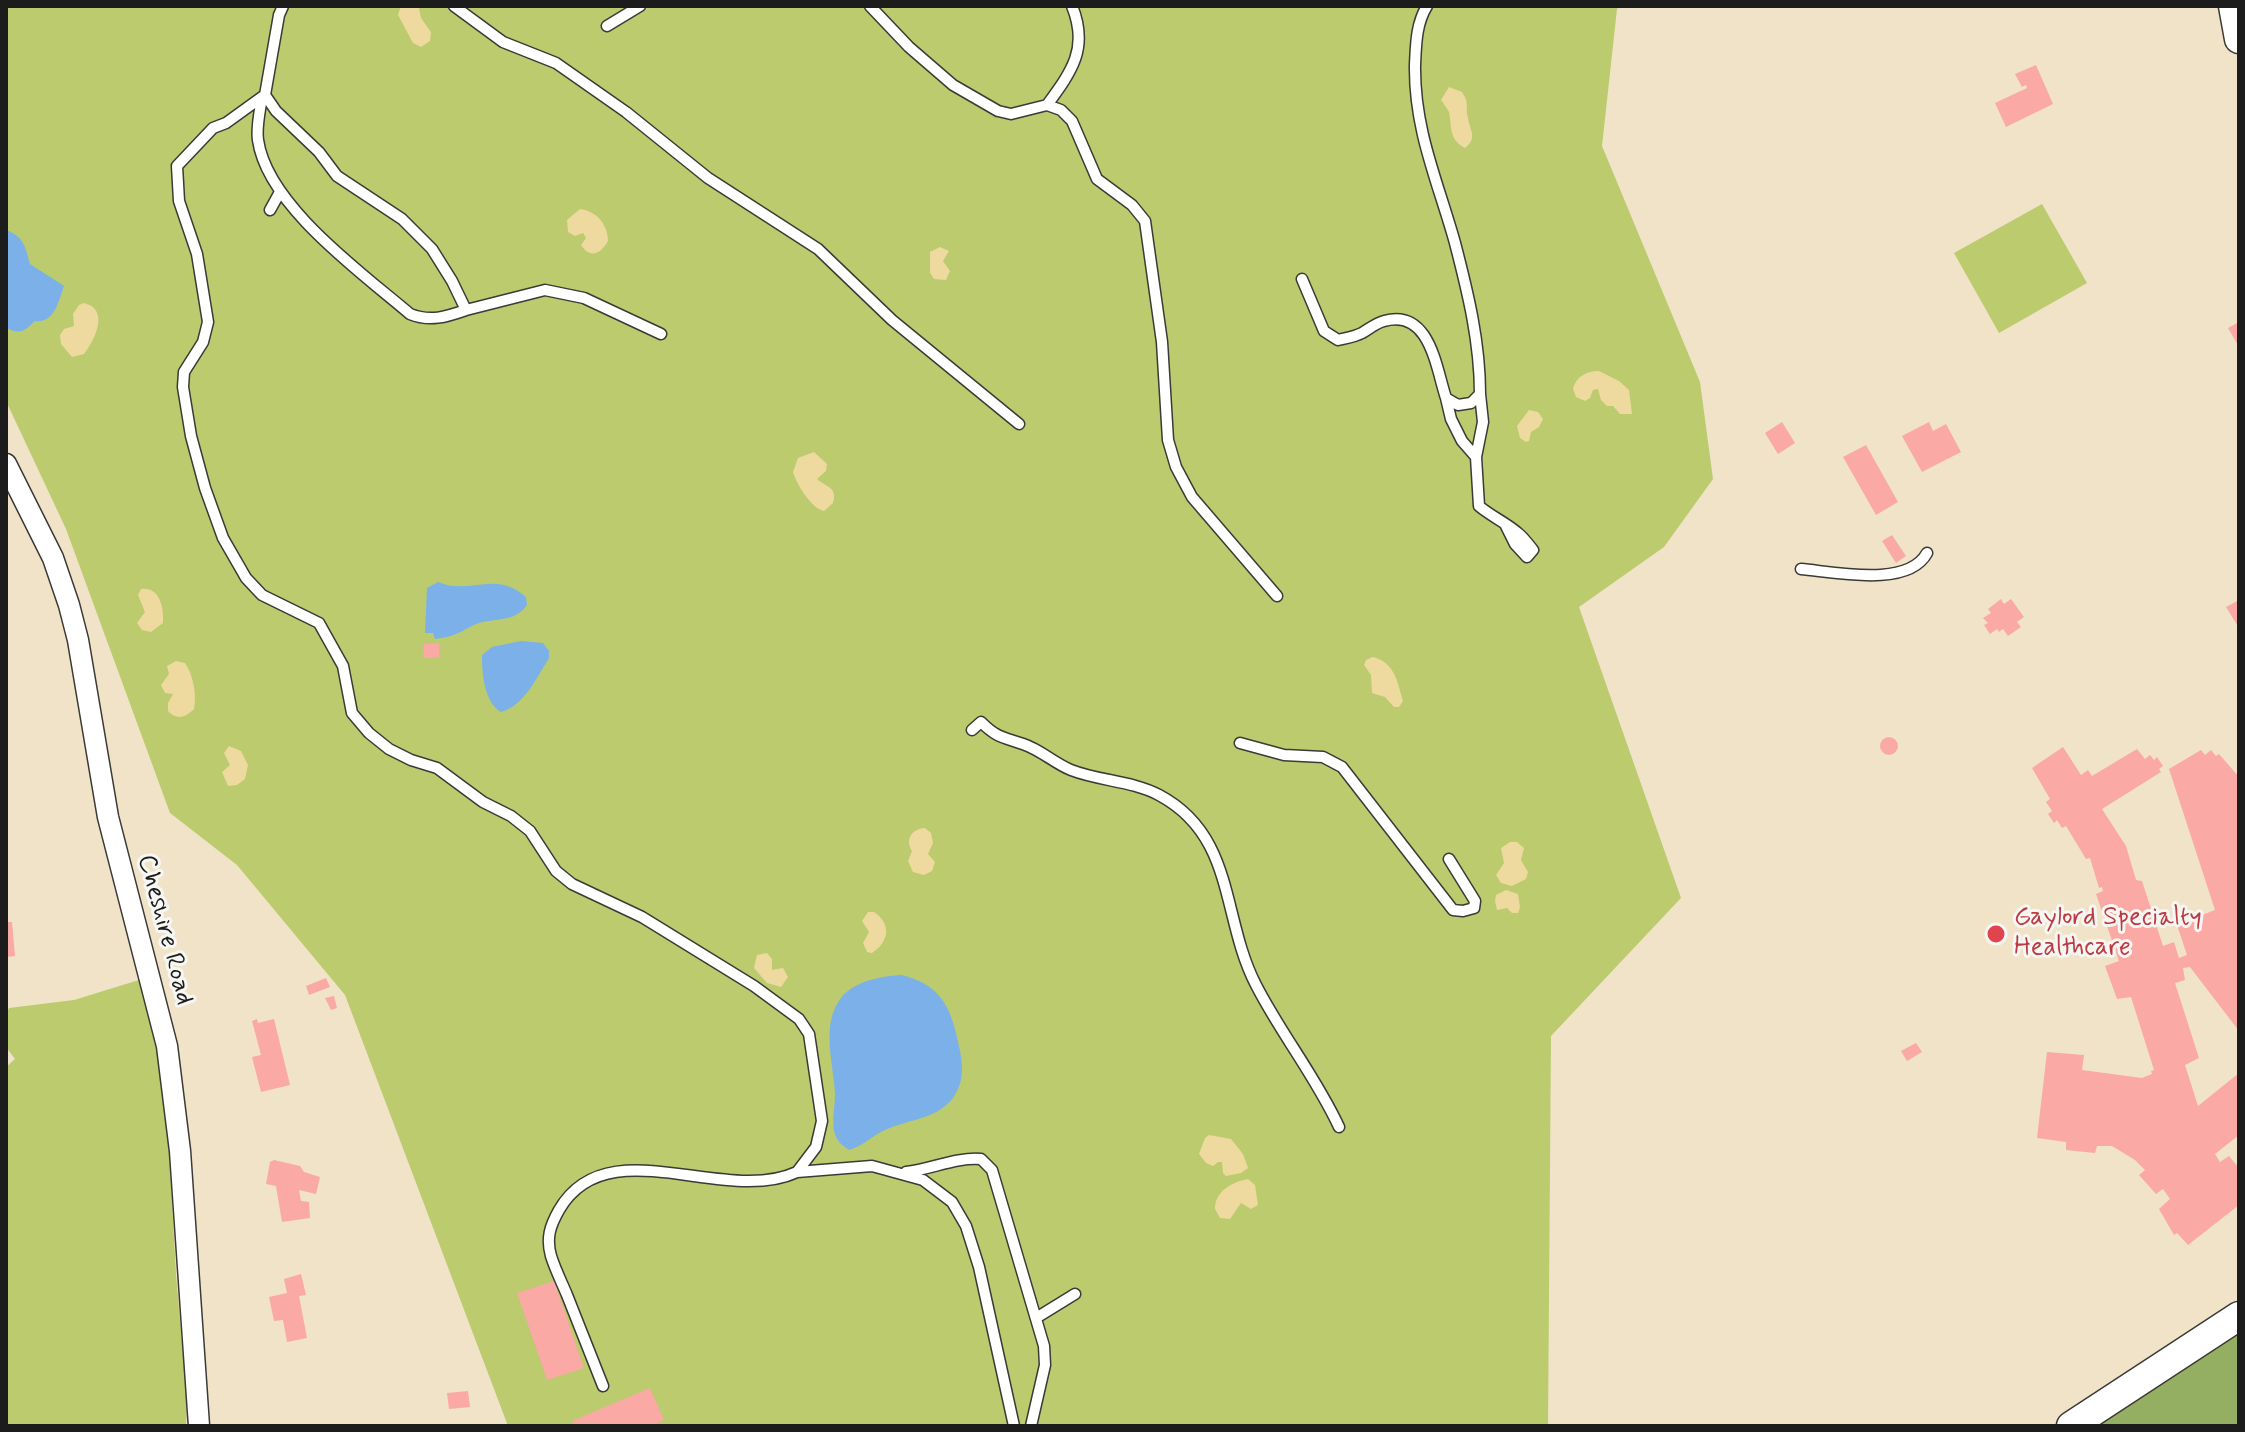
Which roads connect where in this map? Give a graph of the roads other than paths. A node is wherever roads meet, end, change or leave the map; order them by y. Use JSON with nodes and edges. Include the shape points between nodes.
{"nodes":[{"id":1,"x":283,"y":6,"type":"edge"},
{"id":2,"x":454,"y":6,"type":"edge"},
{"id":3,"x":640,"y":6,"type":"edge"},
{"id":4,"x":870,"y":6,"type":"edge"},
{"id":5,"x":1072,"y":6,"type":"edge"},
{"id":6,"x":1427,"y":6,"type":"edge"},
{"id":7,"x":2233,"y":6,"type":"edge"},
{"id":8,"x":607,"y":26,"type":"dead end"},
{"id":9,"x":2239,"y":39,"type":"edge"},
{"id":10,"x":1047,"y":105,"type":"junction"},
{"id":11,"x":280,"y":192,"type":"junction"},
{"id":12,"x":270,"y":210,"type":"dead end"},
{"id":13,"x":1302,"y":279,"type":"dead end"},
{"id":14,"x":193,"y":290,"type":"dead end"},
{"id":15,"x":204,"y":296,"type":"junction"},
{"id":16,"x":466,"y":310,"type":"junction"},
{"id":17,"x":661,"y":334,"type":"dead end"},
{"id":18,"x":1480,"y":394,"type":"junction"},
{"id":19,"x":1446,"y":398,"type":"junction"},
{"id":20,"x":1019,"y":424,"type":"dead end"},
{"id":21,"x":1476,"y":457,"type":"junction"},
{"id":22,"x":6,"y":464,"type":"edge"},
{"id":23,"x":1506,"y":526,"type":"dead end"},
{"id":24,"x":1927,"y":553,"type":"dead end"},
{"id":25,"x":1801,"y":569,"type":"dead end"},
{"id":26,"x":1277,"y":596,"type":"dead end"},
{"id":27,"x":972,"y":730,"type":"dead end"},
{"id":28,"x":1240,"y":743,"type":"dead end"},
{"id":29,"x":1449,"y":859,"type":"dead end"},
{"id":30,"x":1339,"y":1127,"type":"dead end"},
{"id":31,"x":797,"y":1172,"type":"junction"},
{"id":32,"x":900,"y":1172,"type":"junction"},
{"id":33,"x":1075,"y":1294,"type":"dead end"},
{"id":34,"x":2239,"y":1316,"type":"edge"},
{"id":35,"x":1036,"y":1318,"type":"junction"},
{"id":36,"x":603,"y":1386,"type":"dead end"},
{"id":37,"x":199,"y":1426,"type":"edge"},
{"id":38,"x":1014,"y":1426,"type":"edge"},
{"id":39,"x":1031,"y":1426,"type":"edge"},
{"id":40,"x":2071,"y":1426,"type":"edge"}],
"edges":[{"from":1,"to":16,"type":"lane","via":[[265,95],[337,176],[402,219],[432,249]]},
{"from":2,"to":20,"type":"lane","via":[[503,42],[556,63],[708,178],[818,249],[892,320]]},
{"from":3,"to":8,"type":"lane"},
{"from":4,"to":10,"type":"lane","via":[[953,85],[998,111],[1011,114]]},
{"from":5,"to":10,"type":"lane","via":[[1080,27],[1078,52]]},
{"from":6,"to":18,"type":"lane","via":[[1416,41],[1417,118],[1475,323]]},
{"from":7,"to":9,"type":"street"},
{"from":10,"to":26,"type":"lane","via":[[1072,121],[1097,179],[1145,221],[1162,342],[1168,440],[1176,467],[1192,497]]},
{"from":11,"to":12,"type":"lane"},
{"from":11,"to":15,"type":"lane","via":[[257,138],[262,97],[213,128],[177,166],[179,201]]},
{"from":11,"to":16,"type":"lane","via":[[305,221],[410,314],[441,318]]},
{"from":13,"to":19,"type":"lane","via":[[1324,331],[1338,340],[1384,321],[1406,320],[1418,328],[1431,344]]},
{"from":14,"to":15,"type":"lane"},
{"from":15,"to":31,"type":"lane","via":[[208,322],[203,342],[184,372],[183,387],[205,488],[223,538],[246,578],[262,595],[319,623],[343,666],[352,713],[379,741],[437,768],[511,816],[530,831],[556,871],[572,884],[642,917],[799,1019],[809,1034],[822,1121],[816,1147]]},
{"from":16,"to":17,"type":"lane","via":[[545,290],[584,298]]},
{"from":18,"to":19,"type":"lane","via":[[1471,403],[1458,405]]},
{"from":18,"to":21,"type":"lane","via":[[1483,422]]},
{"from":19,"to":21,"type":"lane","via":[[1462,441]]},
{"from":21,"to":23,"type":"lane","via":[[1479,506]]},
{"from":22,"to":37,"type":"street","name":"Cheshire Road","via":[[53,558],[69,605],[108,817],[167,1046],[180,1151]]},
{"from":24,"to":25,"type":"lane","via":[[1922,563],[1886,575]]},
{"from":27,"to":30,"type":"lane","via":[[981,722],[996,736],[1046,754],[1069,770],[1157,794],[1186,813],[1207,836],[1256,985]]},
{"from":28,"to":29,"type":"lane","via":[[1284,755],[1323,757],[1342,767],[1453,910],[1474,908],[1475,901]]},
{"from":31,"to":32,"type":"lane","via":[[872,1166]]},
{"from":31,"to":36,"type":"lane","via":[[740,1182],[649,1169],[624,1171],[600,1174],[569,1193],[549,1229],[551,1254]]},
{"from":32,"to":35,"type":"lane","via":[[965,1157],[981,1159],[992,1170]]},
{"from":32,"to":38,"type":"lane","via":[[923,1180],[952,1202],[966,1226]]},
{"from":33,"to":35,"type":"lane"},
{"from":34,"to":40,"type":"street"},
{"from":35,"to":39,"type":"lane","via":[[1045,1365]]}]}
